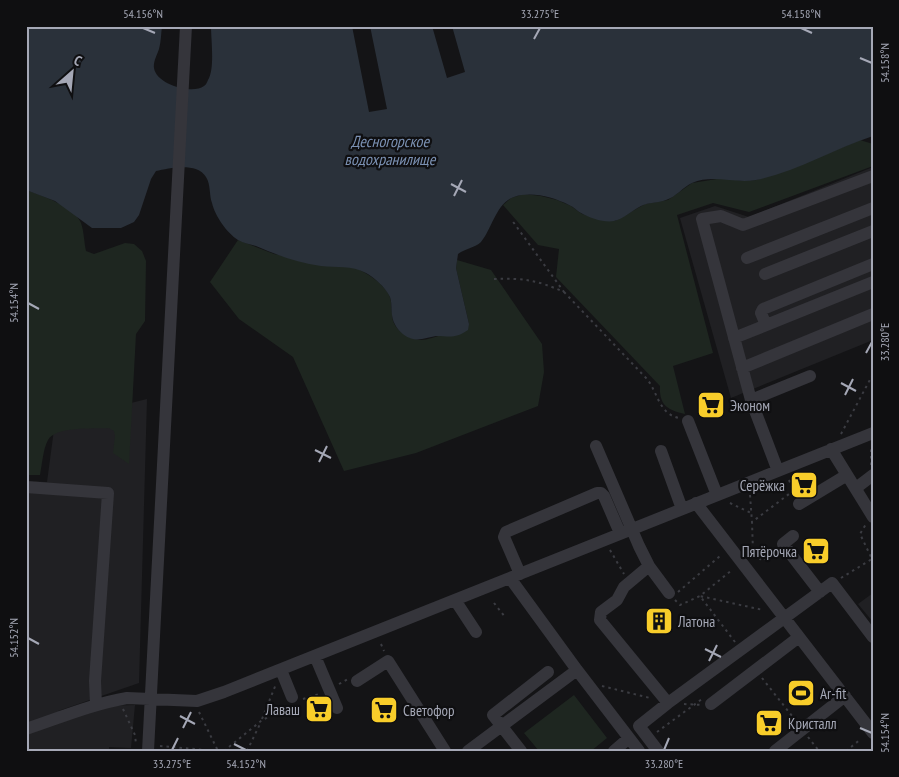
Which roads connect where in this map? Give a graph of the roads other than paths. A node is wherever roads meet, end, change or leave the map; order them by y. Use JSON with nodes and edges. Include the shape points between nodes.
{"nodes":[{"id":1,"x":186,"y":26,"type":"edge"},
{"id":2,"x":873,"y":176,"type":"edge"},
{"id":3,"x":873,"y":208,"type":"edge"},
{"id":4,"x":873,"y":231,"type":"edge"},
{"id":5,"x":747,"y":258,"type":"dead end"},
{"id":6,"x":873,"y":264,"type":"edge"},
{"id":7,"x":765,"y":274,"type":"dead end"},
{"id":8,"x":873,"y":282,"type":"edge"},
{"id":9,"x":873,"y":314,"type":"edge"},
{"id":10,"x":766,"y":325,"type":"junction"},
{"id":11,"x":734,"y":338,"type":"junction"},
{"id":12,"x":742,"y":368,"type":"junction"},
{"id":13,"x":810,"y":376,"type":"dead end"},
{"id":14,"x":751,"y":400,"type":"junction"},
{"id":15,"x":688,"y":421,"type":"road end"},
{"id":16,"x":873,"y":433,"type":"edge"},
{"id":17,"x":596,"y":446,"type":"dead end"},
{"id":18,"x":831,"y":449,"type":"junction"},
{"id":19,"x":661,"y":451,"type":"dead end"},
{"id":20,"x":778,"y":471,"type":"junction"},
{"id":21,"x":847,"y":475,"type":"junction"},
{"id":22,"x":872,"y":476,"type":"edge"},
{"id":23,"x":26,"y":487,"type":"edge"},
{"id":24,"x":856,"y":488,"type":"junction"},
{"id":25,"x":717,"y":495,"type":"junction"},
{"id":26,"x":696,"y":503,"type":"junction"},
{"id":27,"x":799,"y":504,"type":"road end"},
{"id":28,"x":682,"y":509,"type":"junction"},
{"id":29,"x":872,"y":516,"type":"edge"},
{"id":30,"x":626,"y":531,"type":"junction"},
{"id":31,"x":788,"y":540,"type":"road end"},
{"id":32,"x":649,"y":566,"type":"junction"},
{"id":33,"x":515,"y":576,"type":"junction"},
{"id":34,"x":820,"y":592,"type":"junction"},
{"id":35,"x":669,"y":593,"type":"dead end"},
{"id":36,"x":455,"y":600,"type":"junction"},
{"id":37,"x":784,"y":618,"type":"junction"},
{"id":38,"x":476,"y":632,"type":"dead end"},
{"id":39,"x":799,"y":637,"type":"junction"},
{"id":40,"x":873,"y":637,"type":"edge"},
{"id":41,"x":315,"y":656,"type":"junction"},
{"id":42,"x":577,"y":670,"type":"junction"},
{"id":43,"x":548,"y":672,"type":"dead end"},
{"id":44,"x":280,"y":675,"type":"junction"},
{"id":45,"x":357,"y":681,"type":"road end"},
{"id":46,"x":845,"y":696,"type":"junction"},
{"id":47,"x":151,"y":700,"type":"junction"},
{"id":48,"x":295,"y":700,"type":"road end"},
{"id":49,"x":668,"y":703,"type":"junction"},
{"id":50,"x":711,"y":704,"type":"dead end"},
{"id":51,"x":96,"y":705,"type":"junction"},
{"id":52,"x":337,"y":708,"type":"dead end"},
{"id":53,"x":500,"y":726,"type":"junction"},
{"id":54,"x":26,"y":730,"type":"edge"},
{"id":55,"x":873,"y":732,"type":"edge"},
{"id":56,"x":629,"y":738,"type":"junction"},
{"id":57,"x":153,"y":748,"type":"edge"},
{"id":58,"x":445,"y":751,"type":"edge"},
{"id":59,"x":468,"y":751,"type":"edge"},
{"id":60,"x":521,"y":751,"type":"edge"},
{"id":61,"x":614,"y":751,"type":"edge"},
{"id":62,"x":639,"y":751,"type":"edge"},
{"id":63,"x":658,"y":751,"type":"edge"},
{"id":64,"x":775,"y":751,"type":"edge"}],
"edges":[{"from":1,"to":47,"type":"street"},
{"from":2,"to":11,"type":"street","via":[[743,225],[722,216],[702,219]]},
{"from":3,"to":5,"type":"street"},
{"from":4,"to":7,"type":"street"},
{"from":6,"to":10,"type":"street","via":[[763,310],[761,313]]},
{"from":8,"to":10,"type":"street"},
{"from":9,"to":12,"type":"street"},
{"from":10,"to":11,"type":"street"},
{"from":11,"to":12,"type":"street"},
{"from":12,"to":14,"type":"street"},
{"from":13,"to":14,"type":"street"},
{"from":14,"to":20,"type":"street"},
{"from":15,"to":25,"type":"street"},
{"from":16,"to":18,"type":"street"},
{"from":17,"to":30,"type":"street"},
{"from":18,"to":20,"type":"street"},
{"from":18,"to":21,"type":"street"},
{"from":19,"to":28,"type":"street"},
{"from":20,"to":25,"type":"street"},
{"from":21,"to":24,"type":"street"},
{"from":21,"to":27,"type":"street"},
{"from":22,"to":24,"type":"street"},
{"from":23,"to":51,"type":"street","via":[[108,493]]},
{"from":24,"to":29,"type":"street"},
{"from":25,"to":26,"type":"street"},
{"from":26,"to":28,"type":"street"},
{"from":26,"to":37,"type":"street"},
{"from":28,"to":30,"type":"street"},
{"from":30,"to":32,"type":"street"},
{"from":30,"to":33,"type":"street"},
{"from":30,"to":33,"type":"street","via":[[604,496],[598,493],[504,534]]},
{"from":31,"to":34,"type":"street"},
{"from":32,"to":35,"type":"street"},
{"from":32,"to":49,"type":"street","via":[[601,612],[600,620]]},
{"from":33,"to":36,"type":"street"},
{"from":33,"to":42,"type":"street","via":[[539,629]]},
{"from":34,"to":37,"type":"street"},
{"from":34,"to":40,"type":"street","via":[[832,583]]},
{"from":36,"to":38,"type":"street"},
{"from":36,"to":41,"type":"street"},
{"from":37,"to":39,"type":"street"},
{"from":37,"to":49,"type":"street"},
{"from":39,"to":46,"type":"street"},
{"from":39,"to":50,"type":"street"},
{"from":41,"to":44,"type":"street"},
{"from":41,"to":52,"type":"street"},
{"from":42,"to":53,"type":"street"},
{"from":42,"to":56,"type":"street"},
{"from":43,"to":53,"type":"street","via":[[494,713]]},
{"from":44,"to":47,"type":"street","via":[[197,701]]},
{"from":44,"to":48,"type":"street"},
{"from":45,"to":58,"type":"street","via":[[388,661]]},
{"from":46,"to":55,"type":"street"},
{"from":46,"to":64,"type":"street"},
{"from":47,"to":51,"type":"street","via":[[127,698]]},
{"from":47,"to":57,"type":"street"},
{"from":49,"to":63,"type":"street","via":[[639,726]]},
{"from":51,"to":54,"type":"street"},
{"from":53,"to":59,"type":"street"},
{"from":53,"to":60,"type":"street"},
{"from":56,"to":61,"type":"street"},
{"from":56,"to":62,"type":"street"}]}
